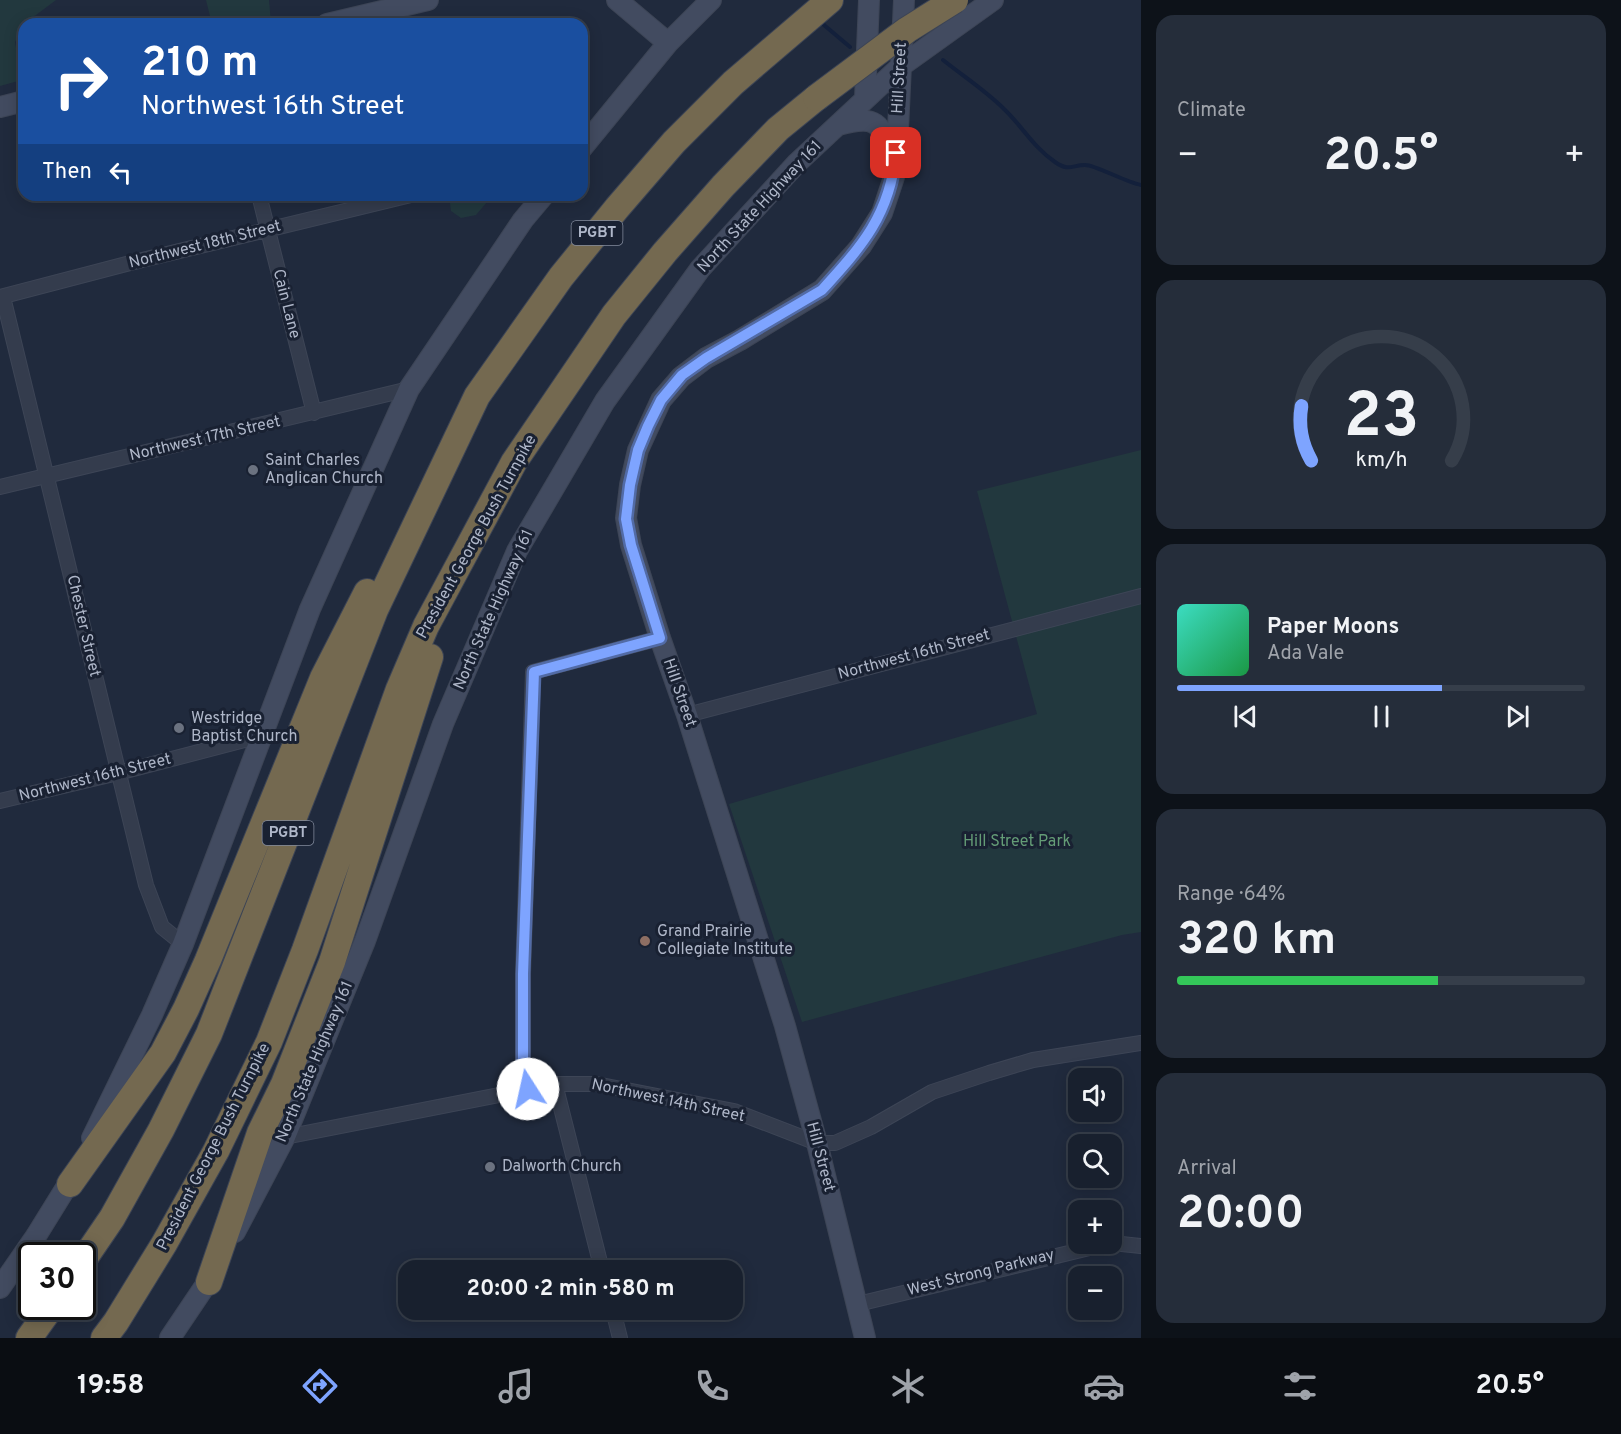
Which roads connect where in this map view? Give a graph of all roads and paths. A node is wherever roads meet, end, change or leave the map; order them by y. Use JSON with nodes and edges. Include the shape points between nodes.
{"nodes":[{"id":1,"x":428,"y":0,"type":"edge"},
{"id":2,"x":617,"y":0,"type":"edge"},
{"id":3,"x":711,"y":0,"type":"edge"},
{"id":4,"x":830,"y":0,"type":"edge"},
{"id":5,"x":869,"y":0,"type":"edge"},
{"id":6,"x":904,"y":0,"type":"edge"},
{"id":7,"x":927,"y":0,"type":"edge"},
{"id":8,"x":955,"y":0,"type":"edge"},
{"id":9,"x":993,"y":0,"type":"edge"},
{"id":10,"x":352,"y":18,"type":"edge"},
{"id":11,"x":668,"y":43,"type":"junction"},
{"id":12,"x":901,"y":66,"type":"junction"},
{"id":13,"x":816,"y":98,"type":"junction"},
{"id":14,"x":865,"y":99,"type":"junction"},
{"id":15,"x":18,"y":102,"type":"edge"},
{"id":16,"x":0,"y":107,"type":"edge"},
{"id":17,"x":838,"y":125,"type":"junction"},
{"id":18,"x":588,"y":141,"type":"edge"},
{"id":19,"x":894,"y":177,"type":"junction"},
{"id":20,"x":260,"y":201,"type":"edge"},
{"id":21,"x":386,"y":201,"type":"edge"},
{"id":22,"x":539,"y":201,"type":"edge"},
{"id":23,"x":267,"y":230,"type":"junction"},
{"id":24,"x":1,"y":297,"type":"edge"},
{"id":25,"x":409,"y":389,"type":"junction"},
{"id":26,"x":477,"y":396,"type":"junction"},
{"id":27,"x":314,"y":413,"type":"junction"},
{"id":28,"x":47,"y":476,"type":"junction"},
{"id":29,"x":0,"y":487,"type":"edge"},
{"id":30,"x":467,"y":549,"type":"junction"},
{"id":31,"x":1141,"y":596,"type":"edge"},
{"id":32,"x":660,"y":638,"type":"junction"},
{"id":33,"x":687,"y":715,"type":"junction"},
{"id":34,"x":260,"y":736,"type":"junction"},
{"id":35,"x":118,"y":773,"type":"junction"},
{"id":36,"x":0,"y":801,"type":"edge"},
{"id":37,"x":183,"y":944,"type":"junction"},
{"id":38,"x":1141,"y":1043,"type":"edge"},
{"id":39,"x":555,"y":1084,"type":"junction"},
{"id":40,"x":528,"y":1089,"type":"junction"},
{"id":41,"x":285,"y":1137,"type":"junction"},
{"id":42,"x":817,"y":1143,"type":"junction"},
{"id":43,"x":70,"y":1184,"type":"junction"},
{"id":44,"x":96,"y":1242,"type":"edge"},
{"id":45,"x":1122,"y":1244,"type":"edge"},
{"id":46,"x":1141,"y":1246,"type":"edge"},
{"id":47,"x":1068,"y":1253,"type":"edge"},
{"id":48,"x":599,"y":1260,"type":"edge"},
{"id":49,"x":209,"y":1282,"type":"junction"},
{"id":50,"x":0,"y":1288,"type":"edge"},
{"id":51,"x":858,"y":1304,"type":"junction"},
{"id":52,"x":42,"y":1320,"type":"edge"},
{"id":53,"x":616,"y":1320,"type":"edge"},
{"id":54,"x":29,"y":1338,"type":"edge"},
{"id":55,"x":104,"y":1338,"type":"edge"},
{"id":56,"x":170,"y":1338,"type":"edge"},
{"id":57,"x":621,"y":1338,"type":"edge"},
{"id":58,"x":865,"y":1338,"type":"edge"}],
"edges":[{"from":1,"to":10,"type":"main road"},
{"from":2,"to":11,"type":"main road"},
{"from":3,"to":11,"type":"main road"},
{"from":4,"to":26,"type":"highway","number":"PGBT","via":[[733,83],[674,142],[561,277]]},
{"from":5,"to":14,"type":"main road"},
{"from":6,"to":12,"type":"main road","name":"Hill Street"},
{"from":7,"to":13,"type":"highway","name":"President George Bush Turnpike","bridge":true},
{"from":8,"to":13,"type":"highway","bridge":true,"via":[[907,30]]},
{"from":9,"to":12,"type":"main road","name":"North State Highway 161"},
{"from":11,"to":18,"type":"main road"},
{"from":12,"to":14,"type":"main road","name":"North State Highway 161"},
{"from":12,"to":19,"type":"main road","name":"Hill Street"},
{"from":13,"to":30,"type":"highway","name":"President George Bush Turnpike","via":[[778,129],[723,186],[614,315],[514,462]]},
{"from":14,"to":17,"type":"main road","name":"North State Highway 161"},
{"from":15,"to":16,"type":"main road"},
{"from":17,"to":19,"type":"main road","via":[[861,120],[877,125],[886,139]]},
{"from":17,"to":41,"type":"main road","name":"North State Highway 161","via":[[797,163],[700,269],[605,401],[517,551],[443,724],[365,941]]},
{"from":19,"to":32,"type":"main road","name":"Hill Street","via":[[882,213],[861,246],[822,290],[706,358],[682,375],[661,400],[638,450],[626,519]]},
{"from":20,"to":23,"type":"street","name":"Cain Lane"},
{"from":21,"to":23,"type":"street","name":"Northwest 18th Street"},
{"from":22,"to":25,"type":"main road"},
{"from":23,"to":24,"type":"street","name":"Northwest 18th Street"},
{"from":23,"to":27,"type":"street","name":"Cain Lane"},
{"from":24,"to":28,"type":"street","name":"Chester Street"},
{"from":25,"to":27,"type":"street","name":"Northwest 17th Street"},
{"from":25,"to":34,"type":"main road","via":[[310,609]]},
{"from":26,"to":43,"type":"highway","via":[[441,446],[323,678],[186,1009],[163,1053]]},
{"from":26,"to":44,"type":"highway","number":"PGBT","via":[[375,610],[209,1034],[161,1130]]},
{"from":27,"to":28,"type":"street","name":"Northwest 17th Street"},
{"from":28,"to":29,"type":"street","name":"Northwest 17th Street"},
{"from":28,"to":35,"type":"street","name":"Chester Street"},
{"from":30,"to":49,"type":"highway","via":[[332,962],[284,1084],[260,1133]]},
{"from":30,"to":55,"type":"highway","name":"President George Bush Turnpike","via":[[426,626],[399,689],[269,1042],[216,1151],[164,1244]]},
{"from":31,"to":33,"type":"street","name":"Northwest 16th Street"},
{"from":32,"to":33,"type":"main road","name":"Hill Street"},
{"from":32,"to":40,"type":"street","via":[[534,672],[523,974],[523,1064]]},
{"from":33,"to":42,"type":"main road","name":"Hill Street","via":[[785,1026]]},
{"from":34,"to":35,"type":"street","name":"Northwest 16th Street"},
{"from":34,"to":37,"type":"main road"},
{"from":35,"to":36,"type":"street","name":"Northwest 16th Street"},
{"from":35,"to":37,"type":"street","name":"Chester Street","via":[[146,885],[162,927]]},
{"from":37,"to":43,"type":"main road"},
{"from":38,"to":42,"type":"street","via":[[1022,1063],[932,1092],[836,1143]]},
{"from":39,"to":40,"type":"street","name":"Northwest 14th Street"},
{"from":39,"to":42,"type":"street","name":"Northwest 14th Street","via":[[596,1084],[734,1111]]},
{"from":39,"to":48,"type":"street"},
{"from":40,"to":41,"type":"street","name":"Northwest 14th Street"},
{"from":41,"to":49,"type":"main road","name":"North State Highway 161"},
{"from":42,"to":51,"type":"main road","name":"Hill Street"},
{"from":43,"to":50,"type":"main road"},
{"from":45,"to":46,"type":"street"},
{"from":47,"to":51,"type":"street","name":"West Strong Parkway"},
{"from":49,"to":56,"type":"main road","name":"North State Highway 161"},
{"from":51,"to":58,"type":"main road","name":"Hill Street"},
{"from":52,"to":54,"type":"highway"},
{"from":53,"to":57,"type":"street"}]}
